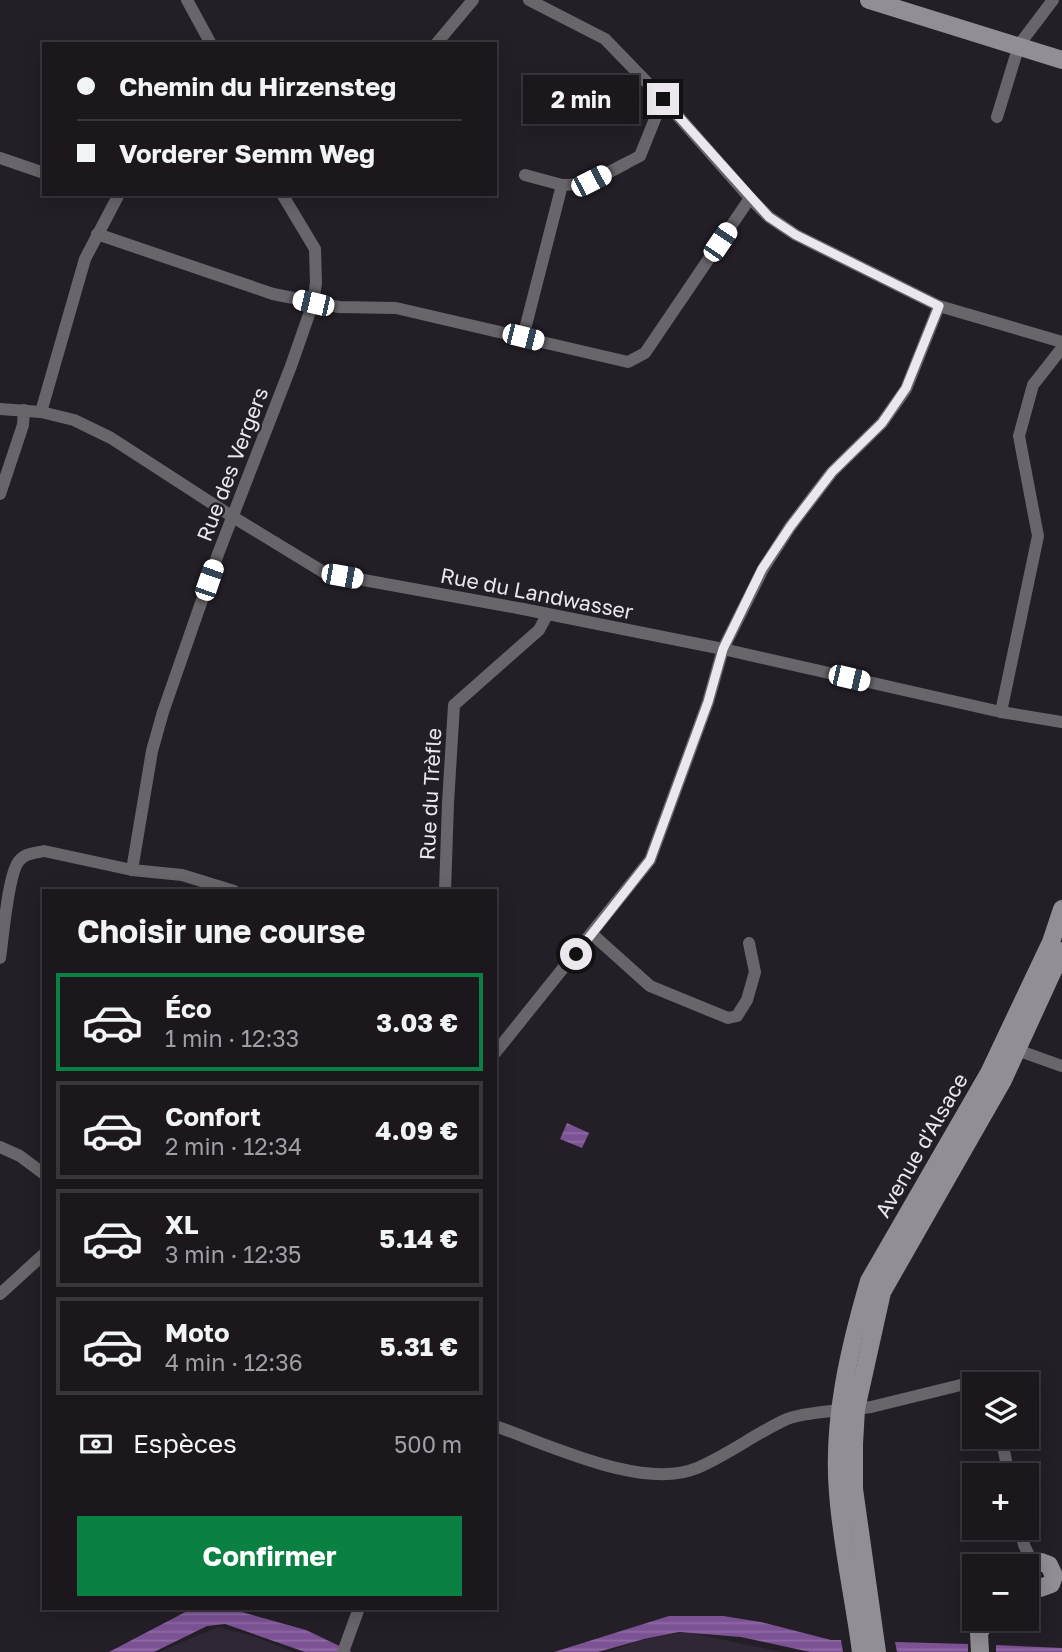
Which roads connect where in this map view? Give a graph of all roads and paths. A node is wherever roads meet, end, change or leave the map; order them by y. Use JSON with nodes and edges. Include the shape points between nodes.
{"nodes":[{"id":1,"x":187,"y":0,"type":"edge"},
{"id":2,"x":473,"y":0,"type":"edge"},
{"id":3,"x":529,"y":0,"type":"edge"},
{"id":4,"x":869,"y":0,"type":"edge"},
{"id":5,"x":1053,"y":0,"type":"edge"},
{"id":6,"x":210,"y":42,"type":"edge"},
{"id":7,"x":438,"y":42,"type":"edge"},
{"id":8,"x":1018,"y":46,"type":"junction"},
{"id":9,"x":1062,"y":60,"type":"edge"},
{"id":10,"x":663,"y":99,"type":"junction"},
{"id":11,"x":997,"y":117,"type":"dead end"},
{"id":12,"x":0,"y":159,"type":"edge"},
{"id":13,"x":42,"y":172,"type":"edge"},
{"id":14,"x":525,"y":175,"type":"dead end"},
{"id":15,"x":562,"y":185,"type":"junction"},
{"id":16,"x":283,"y":196,"type":"edge"},
{"id":17,"x":117,"y":197,"type":"edge"},
{"id":18,"x":750,"y":198,"type":"junction"},
{"id":19,"x":97,"y":234,"type":"junction"},
{"id":20,"x":313,"y":303,"type":"junction"},
{"id":21,"x":939,"y":306,"type":"junction"},
{"id":22,"x":523,"y":337,"type":"junction"},
{"id":23,"x":1062,"y":342,"type":"edge"},
{"id":24,"x":1062,"y":348,"type":"edge"},
{"id":25,"x":0,"y":410,"type":"edge"},
{"id":26,"x":24,"y":410,"type":"junction"},
{"id":27,"x":41,"y":412,"type":"junction"},
{"id":28,"x":0,"y":494,"type":"edge"},
{"id":29,"x":233,"y":517,"type":"junction"},
{"id":30,"x":547,"y":615,"type":"junction"},
{"id":31,"x":723,"y":649,"type":"junction"},
{"id":32,"x":1000,"y":712,"type":"junction"},
{"id":33,"x":1062,"y":722,"type":"edge"},
{"id":34,"x":132,"y":870,"type":"junction"},
{"id":35,"x":228,"y":889,"type":"edge"},
{"id":36,"x":445,"y":889,"type":"edge"},
{"id":37,"x":1062,"y":909,"type":"edge"},
{"id":38,"x":592,"y":934,"type":"junction"},
{"id":39,"x":749,"y":943,"type":"dead end"},
{"id":40,"x":1062,"y":951,"type":"edge"},
{"id":41,"x":0,"y":958,"type":"edge"},
{"id":42,"x":1017,"y":1050,"type":"junction"},
{"id":43,"x":497,"y":1052,"type":"edge"},
{"id":44,"x":1062,"y":1066,"type":"edge"},
{"id":45,"x":0,"y":1147,"type":"edge"},
{"id":46,"x":42,"y":1172,"type":"edge"},
{"id":47,"x":42,"y":1256,"type":"edge"},
{"id":48,"x":0,"y":1294,"type":"edge"},
{"id":49,"x":962,"y":1385,"type":"edge"},
{"id":50,"x":848,"y":1409,"type":"junction"},
{"id":51,"x":497,"y":1427,"type":"edge"},
{"id":52,"x":1057,"y":1565,"type":"edge"},
{"id":53,"x":1039,"y":1587,"type":"edge"},
{"id":54,"x":358,"y":1610,"type":"edge"},
{"id":55,"x":980,"y":1631,"type":"edge"},
{"id":56,"x":344,"y":1649,"type":"edge"},
{"id":57,"x":861,"y":1652,"type":"edge"},
{"id":58,"x":877,"y":1652,"type":"edge"},
{"id":59,"x":979,"y":1652,"type":"edge"}],
"edges":[{"from":1,"to":6,"type":"street"},
{"from":2,"to":7,"type":"street"},
{"from":3,"to":10,"type":"street","via":[[605,39]]},
{"from":4,"to":8,"type":"main road"},
{"from":5,"to":8,"type":"street"},
{"from":8,"to":9,"type":"main road"},
{"from":8,"to":11,"type":"street"},
{"from":10,"to":15,"type":"street","via":[[640,156],[578,186]]},
{"from":10,"to":18,"type":"street"},
{"from":12,"to":13,"type":"street"},
{"from":14,"to":15,"type":"street"},
{"from":15,"to":22,"type":"street"},
{"from":16,"to":20,"type":"street","name":"Rue des Vergers","via":[[316,249]]},
{"from":17,"to":19,"type":"street"},
{"from":18,"to":21,"type":"street","via":[[796,235]]},
{"from":18,"to":22,"type":"street","via":[[645,353],[628,362]]},
{"from":19,"to":20,"type":"street","via":[[273,294]]},
{"from":19,"to":27,"type":"street","via":[[85,259]]},
{"from":20,"to":22,"type":"street","via":[[392,308]]},
{"from":20,"to":29,"type":"street","name":"Rue des Vergers"},
{"from":21,"to":23,"type":"street"},
{"from":21,"to":31,"type":"street","via":[[906,388],[882,423],[832,472],[790,527],[762,569]]},
{"from":24,"to":32,"type":"street","via":[[1033,385],[1019,436],[1038,536]]},
{"from":25,"to":26,"type":"street","name":"Rue du Landwasser"},
{"from":26,"to":27,"type":"street","name":"Rue du Landwasser"},
{"from":26,"to":28,"type":"street"},
{"from":27,"to":29,"type":"street","name":"Rue du Landwasser","via":[[74,420],[111,438]]},
{"from":29,"to":30,"type":"street","name":"Rue du Landwasser","via":[[325,573]]},
{"from":29,"to":34,"type":"street","name":"Rue des Vergers","via":[[159,725]]},
{"from":30,"to":31,"type":"street","name":"Rue du Landwasser"},
{"from":30,"to":36,"type":"street","name":"Rue du Trèfle","via":[[539,630],[454,705]]},
{"from":31,"to":32,"type":"street","name":"Rue du Landwasser"},
{"from":31,"to":38,"type":"street","via":[[650,860]]},
{"from":32,"to":33,"type":"street","name":"Rue du Landwasser"},
{"from":34,"to":35,"type":"street","via":[[182,875]]},
{"from":34,"to":41,"type":"street","via":[[44,852],[19,860]]},
{"from":37,"to":50,"type":"main road","name":"Avenue d'Alsace","via":[[989,1073],[869,1281],[848,1363]]},
{"from":38,"to":39,"type":"street","via":[[650,986],[728,1018],[737,1016],[747,1000],[755,972]]},
{"from":38,"to":43,"type":"street"},
{"from":40,"to":42,"type":"main road","name":"Avenue d'Alsace"},
{"from":42,"to":44,"type":"street"},
{"from":42,"to":50,"type":"main road","name":"Avenue d'Alsace","via":[[882,1292]]},
{"from":45,"to":46,"type":"street"},
{"from":47,"to":48,"type":"street"},
{"from":49,"to":50,"type":"street","via":[[872,1408]]},
{"from":50,"to":51,"type":"street","via":[[789,1418],[697,1468],[665,1475],[609,1466]]},
{"from":50,"to":57,"type":"main road","name":"Avenue d'Alsace","via":[[837,1442],[838,1492]]},
{"from":50,"to":58,"type":"main road","name":"Avenue d'Alsace","via":[[854,1489]]},
{"from":52,"to":53,"type":"main road","via":[[1048,1586]]},
{"from":54,"to":56,"type":"street"},
{"from":55,"to":59,"type":"main road"}]}
